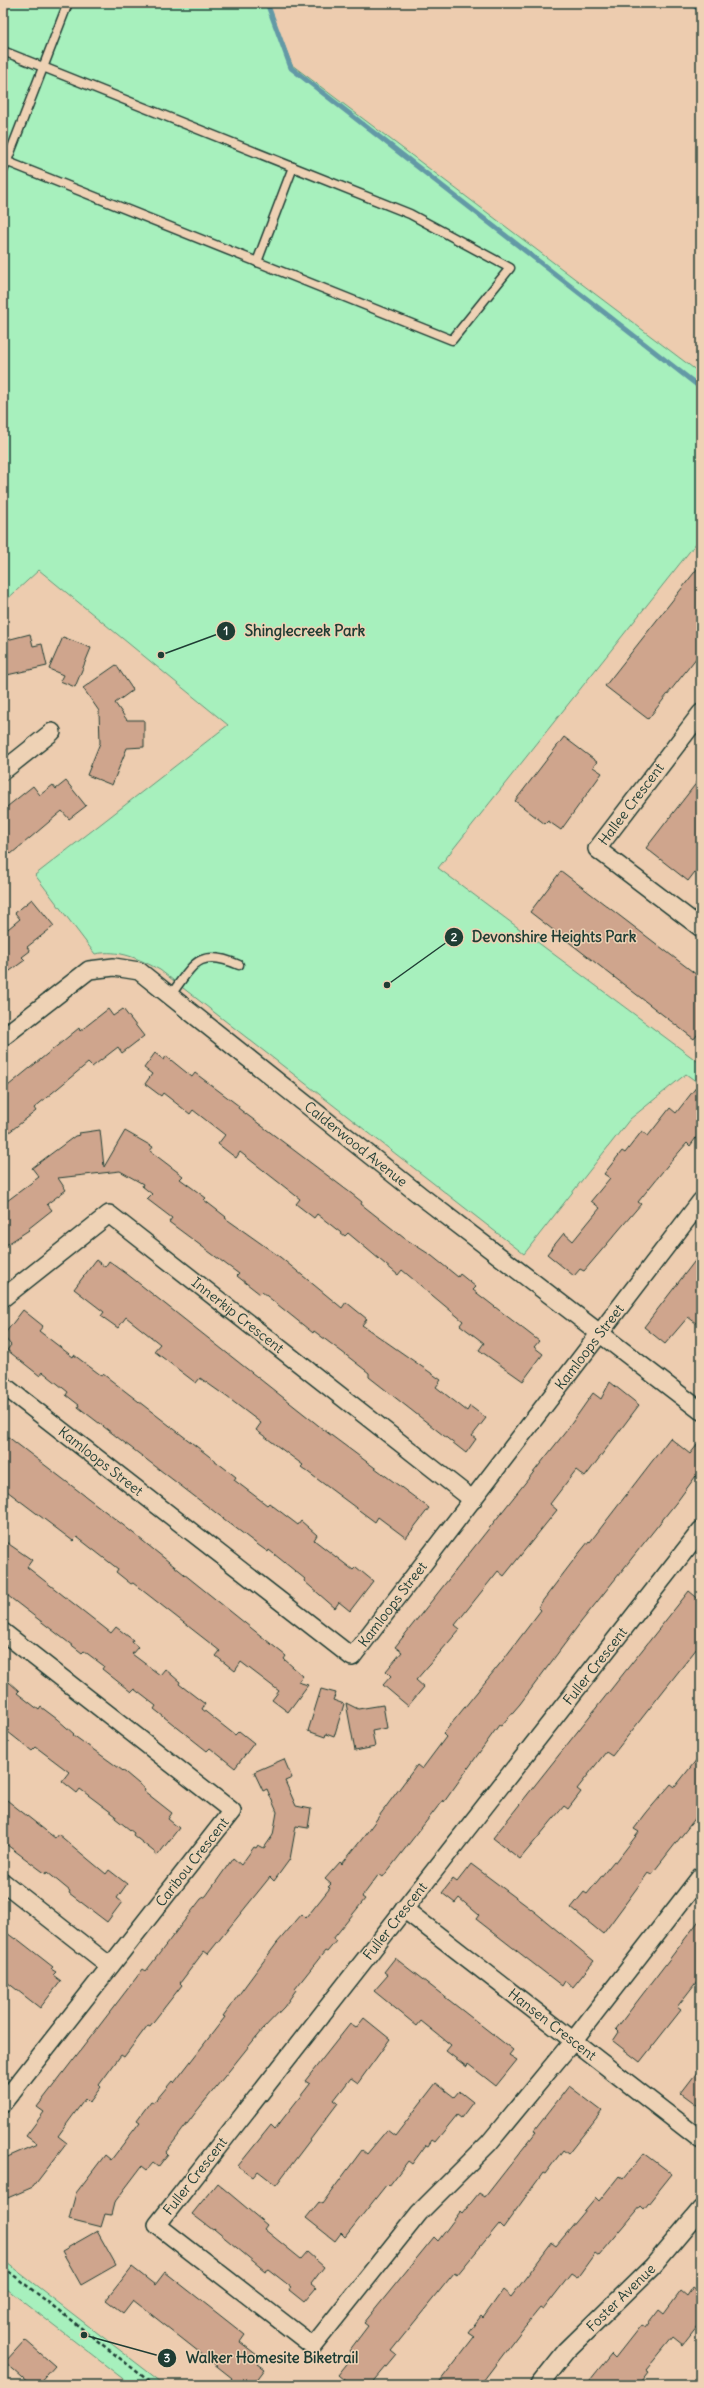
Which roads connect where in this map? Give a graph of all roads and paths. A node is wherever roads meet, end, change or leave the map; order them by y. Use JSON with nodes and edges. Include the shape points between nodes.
{"nodes":[{"id":1,"x":68,"y":3,"type":"edge"},
{"id":2,"x":3,"y":51,"type":"edge"},
{"id":3,"x":43,"y":67,"type":"junction"},
{"id":4,"x":5,"y":161,"type":"edge"},
{"id":5,"x":293,"y":167,"type":"junction"},
{"id":6,"x":3,"y":171,"type":"edge"},
{"id":7,"x":257,"y":262,"type":"junction"},
{"id":8,"x":701,"y":712,"type":"edge"},
{"id":9,"x":52,"y":732,"type":"dead end"},
{"id":10,"x":3,"y":771,"type":"edge"},
{"id":11,"x":701,"y":928,"type":"edge"},
{"id":12,"x":239,"y":965,"type":"dead end"},
{"id":13,"x":170,"y":996,"type":"junction"},
{"id":14,"x":3,"y":1037,"type":"edge"},
{"id":15,"x":701,"y":1201,"type":"edge"},
{"id":16,"x":3,"y":1298,"type":"edge"},
{"id":17,"x":600,"y":1334,"type":"junction"},
{"id":18,"x":3,"y":1385,"type":"edge"},
{"id":19,"x":701,"y":1411,"type":"edge"},
{"id":20,"x":472,"y":1500,"type":"junction"},
{"id":21,"x":701,"y":1530,"type":"edge"},
{"id":22,"x":3,"y":1632,"type":"edge"},
{"id":23,"x":701,"y":1876,"type":"edge"},
{"id":24,"x":3,"y":1882,"type":"edge"},
{"id":25,"x":404,"y":1909,"type":"junction"},
{"id":26,"x":110,"y":1966,"type":"junction"},
{"id":27,"x":573,"y":2041,"type":"junction"},
{"id":28,"x":3,"y":2103,"type":"edge"},
{"id":29,"x":701,"y":2140,"type":"edge"},
{"id":30,"x":701,"y":2209,"type":"edge"},
{"id":31,"x":3,"y":2267,"type":"edge"},
{"id":32,"x":154,"y":2385,"type":"edge"},
{"id":33,"x":539,"y":2385,"type":"edge"}],
"edges":[{"from":1,"to":3,"type":"lane"},
{"from":2,"to":3,"type":"lane"},
{"from":3,"to":4,"type":"lane"},
{"from":3,"to":5,"type":"lane"},
{"from":4,"to":6,"type":"lane"},
{"from":4,"to":7,"type":"lane"},
{"from":5,"to":7,"type":"lane"},
{"from":5,"to":7,"type":"lane","via":[[410,214],[510,268],[452,340]]},
{"from":8,"to":11,"type":"street","name":"Hallee Crescent","via":[[597,849]]},
{"from":9,"to":10,"type":"street"},
{"from":12,"to":13,"type":"lane","via":[[221,957],[206,958],[192,966]]},
{"from":13,"to":14,"type":"street","name":"Calderwood Avenue","via":[[139,972],[114,967],[89,970]]},
{"from":13,"to":17,"type":"street","name":"Calderwood Avenue","via":[[421,1196]]},
{"from":15,"to":17,"type":"street","name":"Kamloops Street"},
{"from":16,"to":20,"type":"street","name":"Innerkip Crescent","via":[[108,1214]]},
{"from":17,"to":19,"type":"street","name":"Calderwood Avenue"},
{"from":17,"to":20,"type":"street","name":"Kamloops Street"},
{"from":18,"to":20,"type":"street","name":"Kamloops Street","via":[[352,1657]]},
{"from":21,"to":25,"type":"street","name":"Fuller Crescent"},
{"from":22,"to":26,"type":"street","name":"Caribou Crescent","via":[[232,1811]]},
{"from":23,"to":27,"type":"street","name":"Fuller Crescent"},
{"from":24,"to":26,"type":"street"},
{"from":25,"to":27,"type":"street","name":"Hansen Crescent"},
{"from":25,"to":27,"type":"street","name":"Fuller Crescent","via":[[157,2225],[313,2346],[419,2213],[489,2143]]},
{"from":26,"to":28,"type":"street","name":"Caribou Crescent"},
{"from":27,"to":29,"type":"street","name":"Hansen Crescent"},
{"from":30,"to":33,"type":"street","name":"Foster Avenue","via":[[653,2266],[566,2351]]},
{"from":31,"to":32,"type":"path"}]}
